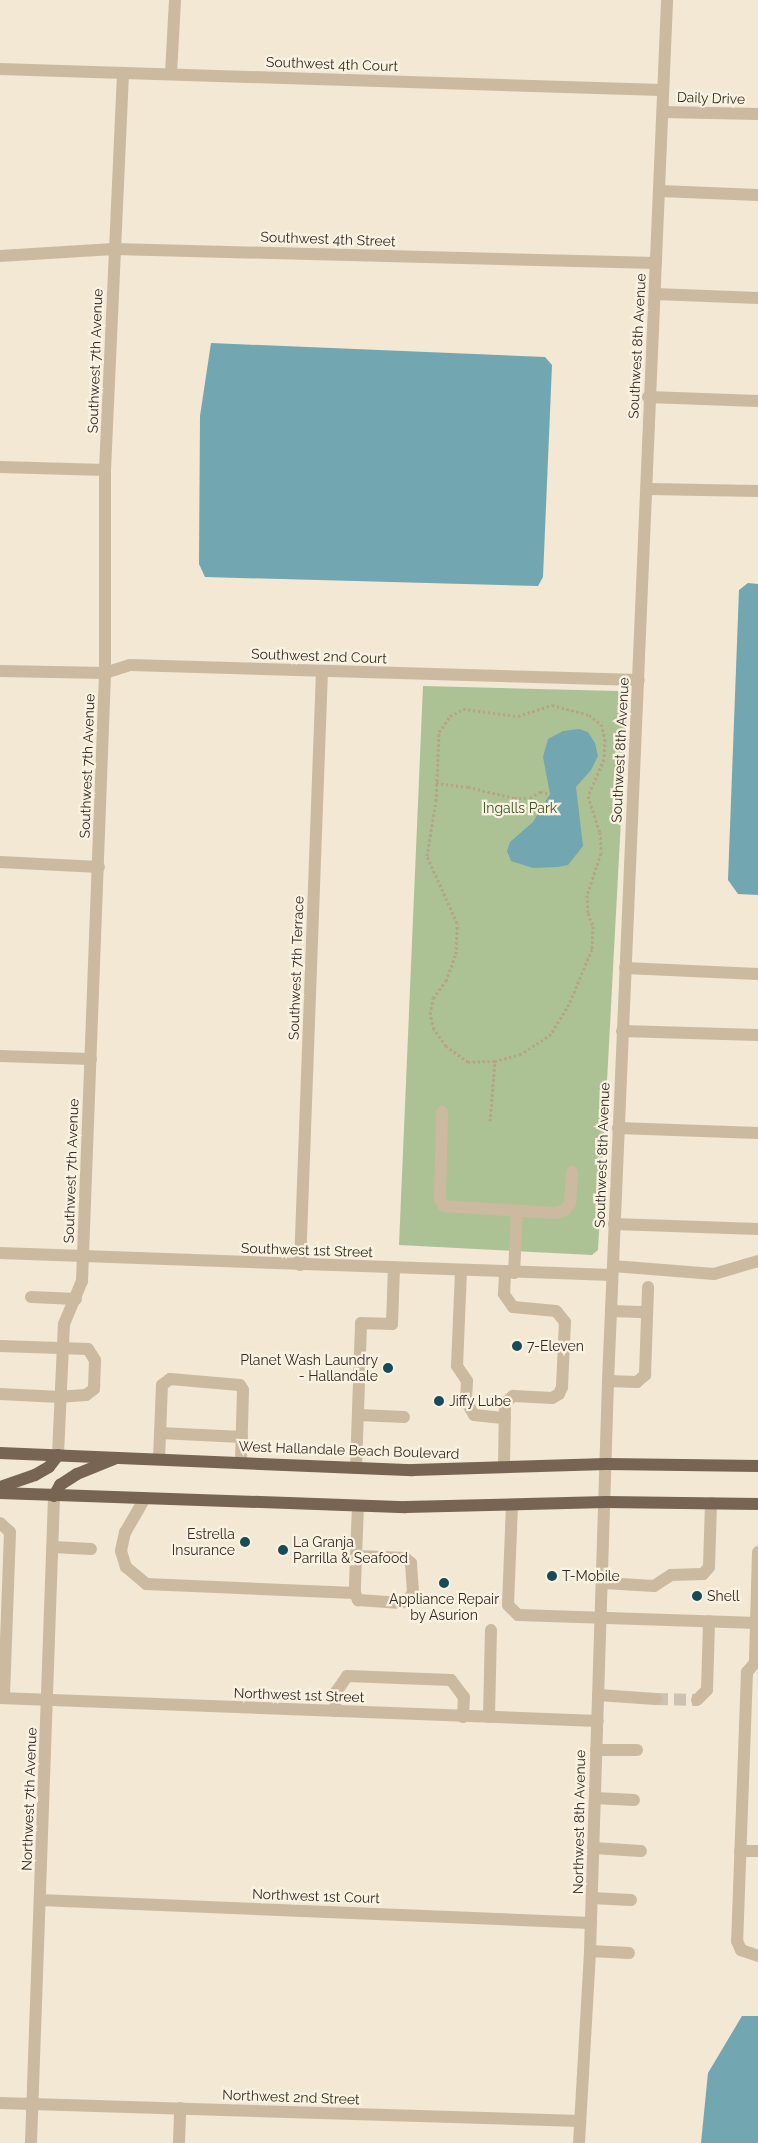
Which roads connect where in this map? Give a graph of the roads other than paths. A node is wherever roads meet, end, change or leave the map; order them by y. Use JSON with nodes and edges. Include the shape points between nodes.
{"nodes":[{"id":1,"x":175,"y":0,"type":"edge"},
{"id":2,"x":666,"y":0,"type":"edge"},
{"id":3,"x":0,"y":69,"type":"edge"},
{"id":4,"x":123,"y":74,"type":"junction"},
{"id":5,"x":171,"y":74,"type":"junction"},
{"id":6,"x":662,"y":90,"type":"junction"},
{"id":7,"x":663,"y":112,"type":"junction"},
{"id":8,"x":758,"y":114,"type":"edge"},
{"id":9,"x":660,"y":191,"type":"junction"},
{"id":10,"x":758,"y":195,"type":"edge"},
{"id":11,"x":114,"y":249,"type":"junction"},
{"id":12,"x":0,"y":256,"type":"edge"},
{"id":13,"x":656,"y":263,"type":"junction"},
{"id":14,"x":655,"y":294,"type":"junction"},
{"id":15,"x":758,"y":298,"type":"edge"},
{"id":16,"x":648,"y":397,"type":"junction"},
{"id":17,"x":758,"y":401,"type":"edge"},
{"id":18,"x":0,"y":467,"type":"edge"},
{"id":19,"x":105,"y":470,"type":"junction"},
{"id":20,"x":648,"y":489,"type":"junction"},
{"id":21,"x":758,"y":491,"type":"edge"},
{"id":22,"x":0,"y":671,"type":"edge"},
{"id":23,"x":322,"y":672,"type":"junction"},
{"id":24,"x":105,"y":673,"type":"junction"},
{"id":25,"x":639,"y":680,"type":"junction"},
{"id":26,"x":0,"y":862,"type":"edge"},
{"id":27,"x":99,"y":867,"type":"junction"},
{"id":28,"x":625,"y":968,"type":"junction"},
{"id":29,"x":758,"y":974,"type":"edge"},
{"id":30,"x":622,"y":1032,"type":"junction"},
{"id":31,"x":758,"y":1035,"type":"edge"},
{"id":32,"x":0,"y":1056,"type":"edge"},
{"id":33,"x":91,"y":1059,"type":"junction"},
{"id":34,"x":442,"y":1112,"type":"dead end"},
{"id":35,"x":618,"y":1128,"type":"junction"},
{"id":36,"x":758,"y":1133,"type":"edge"},
{"id":37,"x":572,"y":1172,"type":"dead end"},
{"id":38,"x":518,"y":1210,"type":"junction"},
{"id":39,"x":614,"y":1224,"type":"junction"},
{"id":40,"x":758,"y":1229,"type":"edge"},
{"id":41,"x":0,"y":1253,"type":"edge"},
{"id":42,"x":83,"y":1256,"type":"junction"},
{"id":43,"x":758,"y":1261,"type":"edge"},
{"id":44,"x":300,"y":1265,"type":"junction"},
{"id":45,"x":394,"y":1268,"type":"junction"},
{"id":46,"x":461,"y":1271,"type":"junction"},
{"id":47,"x":612,"y":1271,"type":"junction"},
{"id":48,"x":510,"y":1272,"type":"junction"},
{"id":49,"x":648,"y":1287,"type":"dead end"},
{"id":50,"x":31,"y":1297,"type":"dead end"},
{"id":51,"x":76,"y":1299,"type":"junction"},
{"id":52,"x":611,"y":1310,"type":"junction"},
{"id":53,"x":647,"y":1312,"type":"junction"},
{"id":54,"x":0,"y":1346,"type":"edge"},
{"id":55,"x":63,"y":1348,"type":"junction"},
{"id":56,"x":608,"y":1381,"type":"junction"},
{"id":57,"x":0,"y":1394,"type":"edge"},
{"id":58,"x":60,"y":1397,"type":"junction"},
{"id":59,"x":358,"y":1415,"type":"junction"},
{"id":60,"x":404,"y":1417,"type":"dead end"},
{"id":61,"x":505,"y":1418,"type":"junction"},
{"id":62,"x":160,"y":1433,"type":"junction"},
{"id":63,"x":242,"y":1437,"type":"junction"},
{"id":64,"x":0,"y":1453,"type":"edge"},
{"id":65,"x":58,"y":1455,"type":"junction"},
{"id":66,"x":119,"y":1457,"type":"junction"},
{"id":67,"x":159,"y":1459,"type":"junction"},
{"id":68,"x":241,"y":1463,"type":"junction"},
{"id":69,"x":606,"y":1464,"type":"junction"},
{"id":70,"x":758,"y":1466,"type":"edge"},
{"id":71,"x":504,"y":1467,"type":"junction"},
{"id":72,"x":356,"y":1468,"type":"junction"},
{"id":73,"x":0,"y":1487,"type":"edge"},
{"id":74,"x":0,"y":1493,"type":"edge"},
{"id":75,"x":54,"y":1496,"type":"junction"},
{"id":76,"x":145,"y":1498,"type":"junction"},
{"id":77,"x":606,"y":1502,"type":"junction"},
{"id":78,"x":711,"y":1502,"type":"junction"},
{"id":79,"x":512,"y":1504,"type":"junction"},
{"id":80,"x":758,"y":1504,"type":"edge"},
{"id":81,"x":358,"y":1506,"type":"junction"},
{"id":82,"x":0,"y":1523,"type":"edge"},
{"id":83,"x":53,"y":1547,"type":"junction"},
{"id":84,"x":91,"y":1549,"type":"dead end"},
{"id":85,"x":758,"y":1552,"type":"edge"},
{"id":86,"x":356,"y":1556,"type":"junction"},
{"id":87,"x":604,"y":1583,"type":"junction"},
{"id":88,"x":354,"y":1593,"type":"junction"},
{"id":89,"x":602,"y":1617,"type":"junction"},
{"id":90,"x":709,"y":1621,"type":"junction"},
{"id":91,"x":757,"y":1623,"type":"edge"},
{"id":92,"x":491,"y":1630,"type":"dead end"},
{"id":93,"x":756,"y":1659,"type":"edge"},
{"id":94,"x":598,"y":1695,"type":"junction"},
{"id":95,"x":2,"y":1698,"type":"edge"},
{"id":96,"x":656,"y":1698,"type":"tunnel mouth"},
{"id":97,"x":47,"y":1700,"type":"junction"},
{"id":98,"x":697,"y":1700,"type":"dead end"},
{"id":99,"x":335,"y":1712,"type":"junction"},
{"id":100,"x":463,"y":1717,"type":"junction"},
{"id":101,"x":489,"y":1717,"type":"junction"},
{"id":102,"x":598,"y":1721,"type":"junction"},
{"id":103,"x":596,"y":1750,"type":"junction"},
{"id":104,"x":637,"y":1750,"type":"dead end"},
{"id":105,"x":595,"y":1798,"type":"junction"},
{"id":106,"x":634,"y":1800,"type":"dead end"},
{"id":107,"x":594,"y":1848,"type":"junction"},
{"id":108,"x":641,"y":1850,"type":"dead end"},
{"id":109,"x":740,"y":1851,"type":"junction"},
{"id":110,"x":758,"y":1852,"type":"edge"},
{"id":111,"x":592,"y":1898,"type":"junction"},
{"id":112,"x":40,"y":1900,"type":"junction"},
{"id":113,"x":631,"y":1900,"type":"dead end"},
{"id":114,"x":591,"y":1923,"type":"junction"},
{"id":115,"x":590,"y":1951,"type":"junction"},
{"id":116,"x":629,"y":1953,"type":"dead end"},
{"id":117,"x":758,"y":1956,"type":"edge"},
{"id":118,"x":0,"y":2103,"type":"edge"},
{"id":119,"x":32,"y":2104,"type":"junction"},
{"id":120,"x":180,"y":2108,"type":"junction"},
{"id":121,"x":580,"y":2121,"type":"junction"},
{"id":122,"x":31,"y":2143,"type":"edge"},
{"id":123,"x":179,"y":2143,"type":"edge"},
{"id":124,"x":579,"y":2143,"type":"edge"}],
"edges":[{"from":1,"to":5,"type":"street"},
{"from":2,"to":6,"type":"street","name":"Southwest 8th Avenue"},
{"from":3,"to":4,"type":"street","name":"Southwest 4th Court"},
{"from":4,"to":5,"type":"street","name":"Southwest 4th Court"},
{"from":4,"to":11,"type":"street","name":"Southwest 7th Avenue"},
{"from":5,"to":6,"type":"street","name":"Southwest 4th Court"},
{"from":6,"to":7,"type":"street","name":"Southwest 8th Avenue"},
{"from":7,"to":8,"type":"street","name":"Daily Drive"},
{"from":7,"to":9,"type":"street","name":"Southwest 8th Avenue"},
{"from":9,"to":10,"type":"street"},
{"from":9,"to":13,"type":"street","name":"Southwest 8th Avenue"},
{"from":11,"to":12,"type":"street","name":"Southwest 4th Street"},
{"from":11,"to":13,"type":"street","name":"Southwest 4th Street"},
{"from":11,"to":19,"type":"street","name":"Southwest 7th Avenue"},
{"from":13,"to":14,"type":"street","name":"Southwest 8th Avenue"},
{"from":14,"to":15,"type":"street"},
{"from":14,"to":16,"type":"street","name":"Southwest 8th Avenue"},
{"from":16,"to":17,"type":"street"},
{"from":16,"to":20,"type":"street","name":"Southwest 8th Avenue"},
{"from":18,"to":19,"type":"street"},
{"from":19,"to":24,"type":"street","name":"Southwest 7th Avenue"},
{"from":20,"to":21,"type":"street"},
{"from":20,"to":25,"type":"street","name":"Southwest 8th Avenue"},
{"from":22,"to":24,"type":"street","name":"Southwest 2nd Court"},
{"from":23,"to":24,"type":"street","name":"Southwest 2nd Court","via":[[130,665]]},
{"from":23,"to":25,"type":"street","name":"Southwest 2nd Court"},
{"from":23,"to":44,"type":"street","name":"Southwest 7th Terrace"},
{"from":24,"to":27,"type":"street","name":"Southwest 7th Avenue"},
{"from":25,"to":28,"type":"street","name":"Southwest 8th Avenue"},
{"from":26,"to":27,"type":"street"},
{"from":27,"to":33,"type":"street","name":"Southwest 7th Avenue"},
{"from":28,"to":29,"type":"street"},
{"from":28,"to":30,"type":"street","name":"Southwest 8th Avenue"},
{"from":30,"to":31,"type":"street"},
{"from":30,"to":35,"type":"street","name":"Southwest 8th Avenue"},
{"from":32,"to":33,"type":"street"},
{"from":33,"to":42,"type":"street","name":"Southwest 7th Avenue"},
{"from":34,"to":38,"type":"street","via":[[440,1200],[444,1206]]},
{"from":35,"to":36,"type":"street"},
{"from":35,"to":39,"type":"street","name":"Southwest 8th Avenue"},
{"from":37,"to":38,"type":"street","via":[[570,1203],[565,1210]]},
{"from":38,"to":48,"type":"street"},
{"from":39,"to":40,"type":"street"},
{"from":39,"to":47,"type":"street","name":"Southwest 8th Avenue"},
{"from":41,"to":42,"type":"street","name":"Southwest 1st Street"},
{"from":42,"to":44,"type":"street","name":"Southwest 1st Street"},
{"from":42,"to":51,"type":"street","name":"Southwest 7th Avenue","via":[[82,1281]]},
{"from":43,"to":47,"type":"street","name":"Southwest 1st Street","via":[[714,1274]]},
{"from":44,"to":45,"type":"street","name":"Southwest 1st Street"},
{"from":45,"to":46,"type":"street","name":"Southwest 1st Street"},
{"from":45,"to":59,"type":"street","via":[[392,1324],[361,1323]]},
{"from":46,"to":48,"type":"street","name":"Southwest 1st Street"},
{"from":46,"to":61,"type":"street","via":[[457,1366],[467,1381],[466,1401],[474,1415]]},
{"from":47,"to":48,"type":"street","name":"Southwest 1st Street"},
{"from":47,"to":52,"type":"street","name":"Southwest 8th Avenue"},
{"from":48,"to":61,"type":"street","via":[[504,1294],[513,1307],[556,1311],[565,1322],[559,1394],[552,1398],[513,1396],[505,1403]]},
{"from":49,"to":53,"type":"street"},
{"from":50,"to":51,"type":"street"},
{"from":51,"to":55,"type":"street","name":"Southwest 7th Avenue","via":[[64,1324]]},
{"from":52,"to":53,"type":"street"},
{"from":52,"to":56,"type":"street","name":"Southwest 8th Avenue"},
{"from":53,"to":56,"type":"street","via":[[645,1375],[637,1382]]},
{"from":54,"to":55,"type":"street"},
{"from":55,"to":58,"type":"street","name":"Southwest 7th Avenue"},
{"from":55,"to":58,"type":"street","via":[[88,1349],[93,1354],[94,1388],[86,1395]]},
{"from":56,"to":69,"type":"street","name":"Southwest 8th Avenue"},
{"from":57,"to":58,"type":"street"},
{"from":58,"to":65,"type":"street","name":"Southwest 7th Avenue"},
{"from":59,"to":60,"type":"street"},
{"from":59,"to":72,"type":"street"},
{"from":61,"to":71,"type":"street"},
{"from":62,"to":63,"type":"street"},
{"from":62,"to":63,"type":"street","via":[[162,1385],[170,1379],[240,1385],[243,1390]]},
{"from":62,"to":67,"type":"street"},
{"from":63,"to":68,"type":"street"},
{"from":64,"to":65,"type":"main road","name":"West Hallandale Beach Boulevard"},
{"from":65,"to":66,"type":"main road","name":"West Hallandale Beach Boulevard"},
{"from":65,"to":73,"type":"main road","via":[[49,1467],[35,1475]]},
{"from":66,"to":67,"type":"main road","name":"West Hallandale Beach Boulevard"},
{"from":66,"to":75,"type":"main road","via":[[77,1474],[60,1485]]},
{"from":67,"to":68,"type":"main road","name":"West Hallandale Beach Boulevard"},
{"from":68,"to":72,"type":"main road","name":"West Hallandale Beach Boulevard"},
{"from":69,"to":70,"type":"main road","name":"West Hallandale Beach Boulevard"},
{"from":69,"to":71,"type":"main road","name":"West Hallandale Beach Boulevard"},
{"from":69,"to":77,"type":"street","name":"Southwest 8th Avenue"},
{"from":71,"to":72,"type":"main road","name":"West Hallandale Beach Boulevard"},
{"from":74,"to":75,"type":"main road"},
{"from":75,"to":76,"type":"main road"},
{"from":75,"to":83,"type":"street","name":"Northwest 7th Avenue"},
{"from":76,"to":81,"type":"main road"},
{"from":76,"to":88,"type":"street","via":[[125,1532],[121,1551],[126,1567],[146,1584]]},
{"from":77,"to":78,"type":"main road"},
{"from":77,"to":79,"type":"main road"},
{"from":77,"to":87,"type":"street","name":"Northwest 8th Avenue"},
{"from":78,"to":80,"type":"main road"},
{"from":78,"to":87,"type":"street","via":[[709,1567],[703,1574],[671,1575],[654,1586]]},
{"from":79,"to":81,"type":"main road"},
{"from":79,"to":89,"type":"street","via":[[508,1605],[512,1612],[518,1615]]},
{"from":81,"to":86,"type":"street"},
{"from":82,"to":95,"type":"street","via":[[10,1532]]},
{"from":83,"to":84,"type":"street"},
{"from":83,"to":97,"type":"street","name":"Northwest 7th Avenue"},
{"from":85,"to":91,"type":"street"},
{"from":86,"to":88,"type":"street"},
{"from":86,"to":88,"type":"street","via":[[405,1558],[412,1563],[414,1570],[413,1592],[401,1603],[365,1602],[358,1600]]},
{"from":87,"to":89,"type":"street","name":"Northwest 8th Avenue"},
{"from":89,"to":90,"type":"street"},
{"from":89,"to":94,"type":"street","name":"Northwest 8th Avenue"},
{"from":90,"to":91,"type":"street"},
{"from":90,"to":98,"type":"street","via":[[707,1690]]},
{"from":91,"to":93,"type":"street"},
{"from":92,"to":101,"type":"street"},
{"from":93,"to":109,"type":"street","via":[[747,1672]]},
{"from":94,"to":96,"type":"street"},
{"from":94,"to":102,"type":"street","name":"Northwest 8th Avenue"},
{"from":95,"to":97,"type":"street","name":"Northwest 1st Street"},
{"from":97,"to":99,"type":"street","name":"Northwest 1st Street"},
{"from":97,"to":112,"type":"street","name":"Northwest 7th Avenue"},
{"from":99,"to":100,"type":"street","name":"Northwest 1st Street"},
{"from":99,"to":100,"type":"street","via":[[336,1692],[348,1676],[451,1680],[464,1697]]},
{"from":100,"to":101,"type":"street","name":"Northwest 1st Street"},
{"from":101,"to":102,"type":"street","name":"Northwest 1st Street"},
{"from":102,"to":103,"type":"street","name":"Northwest 8th Avenue"},
{"from":103,"to":104,"type":"street"},
{"from":103,"to":105,"type":"street","name":"Northwest 8th Avenue"},
{"from":105,"to":106,"type":"street"},
{"from":105,"to":107,"type":"street","name":"Northwest 8th Avenue"},
{"from":107,"to":108,"type":"street"},
{"from":107,"to":111,"type":"street","name":"Northwest 8th Avenue"},
{"from":109,"to":110,"type":"street"},
{"from":109,"to":117,"type":"street","via":[[737,1941],[741,1950]]},
{"from":111,"to":113,"type":"street"},
{"from":111,"to":114,"type":"street","name":"Northwest 8th Avenue"},
{"from":112,"to":114,"type":"street","name":"Northwest 1st Court"},
{"from":112,"to":119,"type":"street","name":"Northwest 7th Avenue"},
{"from":114,"to":115,"type":"street","name":"Northwest 8th Avenue"},
{"from":115,"to":116,"type":"street"},
{"from":115,"to":121,"type":"street","name":"Northwest 8th Avenue"},
{"from":118,"to":119,"type":"street","name":"Northwest 2nd Street"},
{"from":119,"to":120,"type":"street","name":"Northwest 2nd Street"},
{"from":119,"to":122,"type":"street","name":"Northwest 7th Avenue"},
{"from":120,"to":121,"type":"street","name":"Northwest 2nd Street"},
{"from":120,"to":123,"type":"street"},
{"from":121,"to":124,"type":"street","name":"Northwest 8th Avenue"}]}
